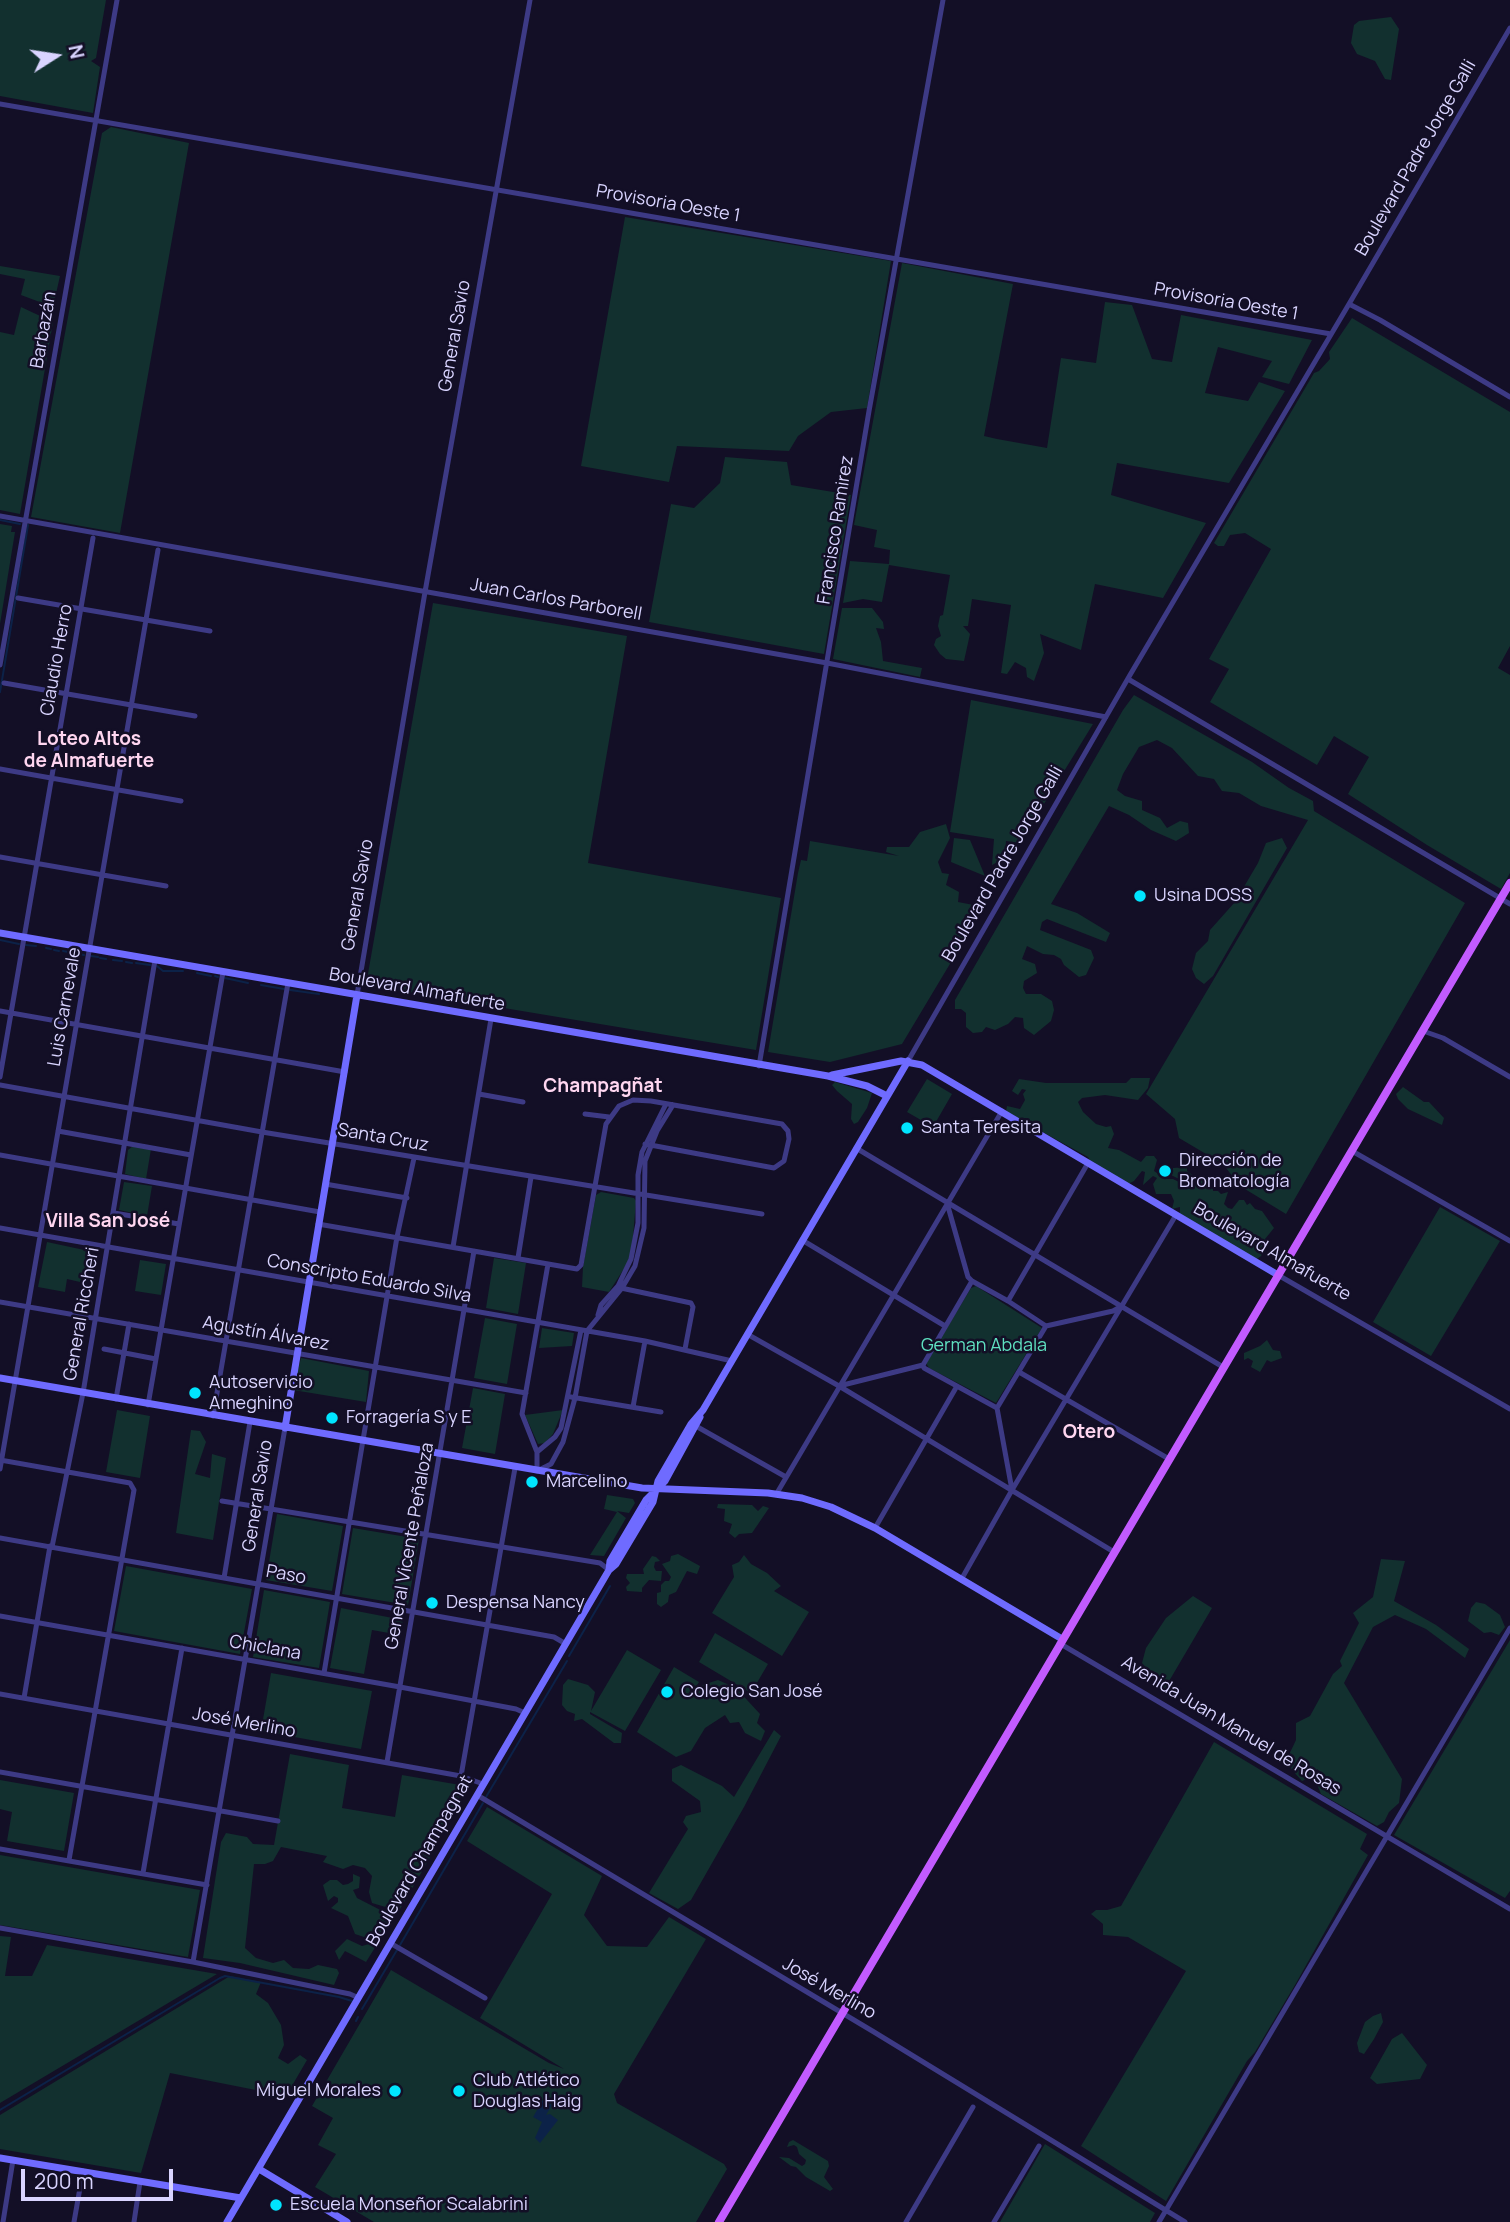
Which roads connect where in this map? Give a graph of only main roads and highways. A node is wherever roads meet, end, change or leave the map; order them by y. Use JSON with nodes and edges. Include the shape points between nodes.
{"nodes":[{"id":1,"x":1510,"y":883,"type":"edge"},
{"id":2,"x":0,"y":933,"type":"edge"},
{"id":3,"x":357,"y":995,"type":"junction"},
{"id":4,"x":908,"y":1061,"type":"junction"},
{"id":5,"x":828,"y":1076,"type":"junction"},
{"id":6,"x":887,"y":1096,"type":"junction"},
{"id":7,"x":1278,"y":1275,"type":"junction"},
{"id":8,"x":0,"y":1378,"type":"edge"},
{"id":9,"x":285,"y":1428,"type":"junction"},
{"id":10,"x":656,"y":1489,"type":"junction"},
{"id":11,"x":1061,"y":1641,"type":"junction"},
{"id":12,"x":0,"y":2158,"type":"edge"},
{"id":13,"x":259,"y":2169,"type":"junction"},
{"id":14,"x":242,"y":2198,"type":"junction"},
{"id":15,"x":227,"y":2222,"type":"edge"},
{"id":16,"x":347,"y":2222,"type":"edge"},
{"id":17,"x":719,"y":2222,"type":"edge"}],
"edges":[{"from":1,"to":7,"type":"main road"},
{"from":2,"to":3,"type":"main road","name":"Boulevard Almafuerte"},
{"from":3,"to":5,"type":"main road","name":"Boulevard Almafuerte"},
{"from":3,"to":9,"type":"main road","name":"General Savio"},
{"from":4,"to":5,"type":"main road","name":"Boulevard Almafuerte"},
{"from":4,"to":6,"type":"main road","name":"Boulevard Padre Jorge Galli"},
{"from":4,"to":7,"type":"main road","name":"Boulevard Almafuerte","via":[[1002,1111]]},
{"from":5,"to":6,"type":"main road","name":"Boulevard Almafuerte"},
{"from":6,"to":10,"type":"main road","name":"Boulevard Padre Jorge Galli"},
{"from":7,"to":11,"type":"main road"},
{"from":8,"to":9,"type":"main road","name":"Avenida Juan Manuel de Rosas"},
{"from":9,"to":10,"type":"main road","name":"Avenida Juan Manuel de Rosas"},
{"from":10,"to":11,"type":"main road","name":"Avenida Juan Manuel de Rosas","via":[[777,1493],[831,1507],[874,1528]]},
{"from":10,"to":13,"type":"main road","name":"Boulevard Champagnat"},
{"from":11,"to":17,"type":"main road"},
{"from":12,"to":14,"type":"main road"},
{"from":13,"to":14,"type":"main road","name":"Boulevard Champagnat"},
{"from":13,"to":16,"type":"main road"},
{"from":14,"to":15,"type":"main road","name":"Boulevard Champagnat"}]}
